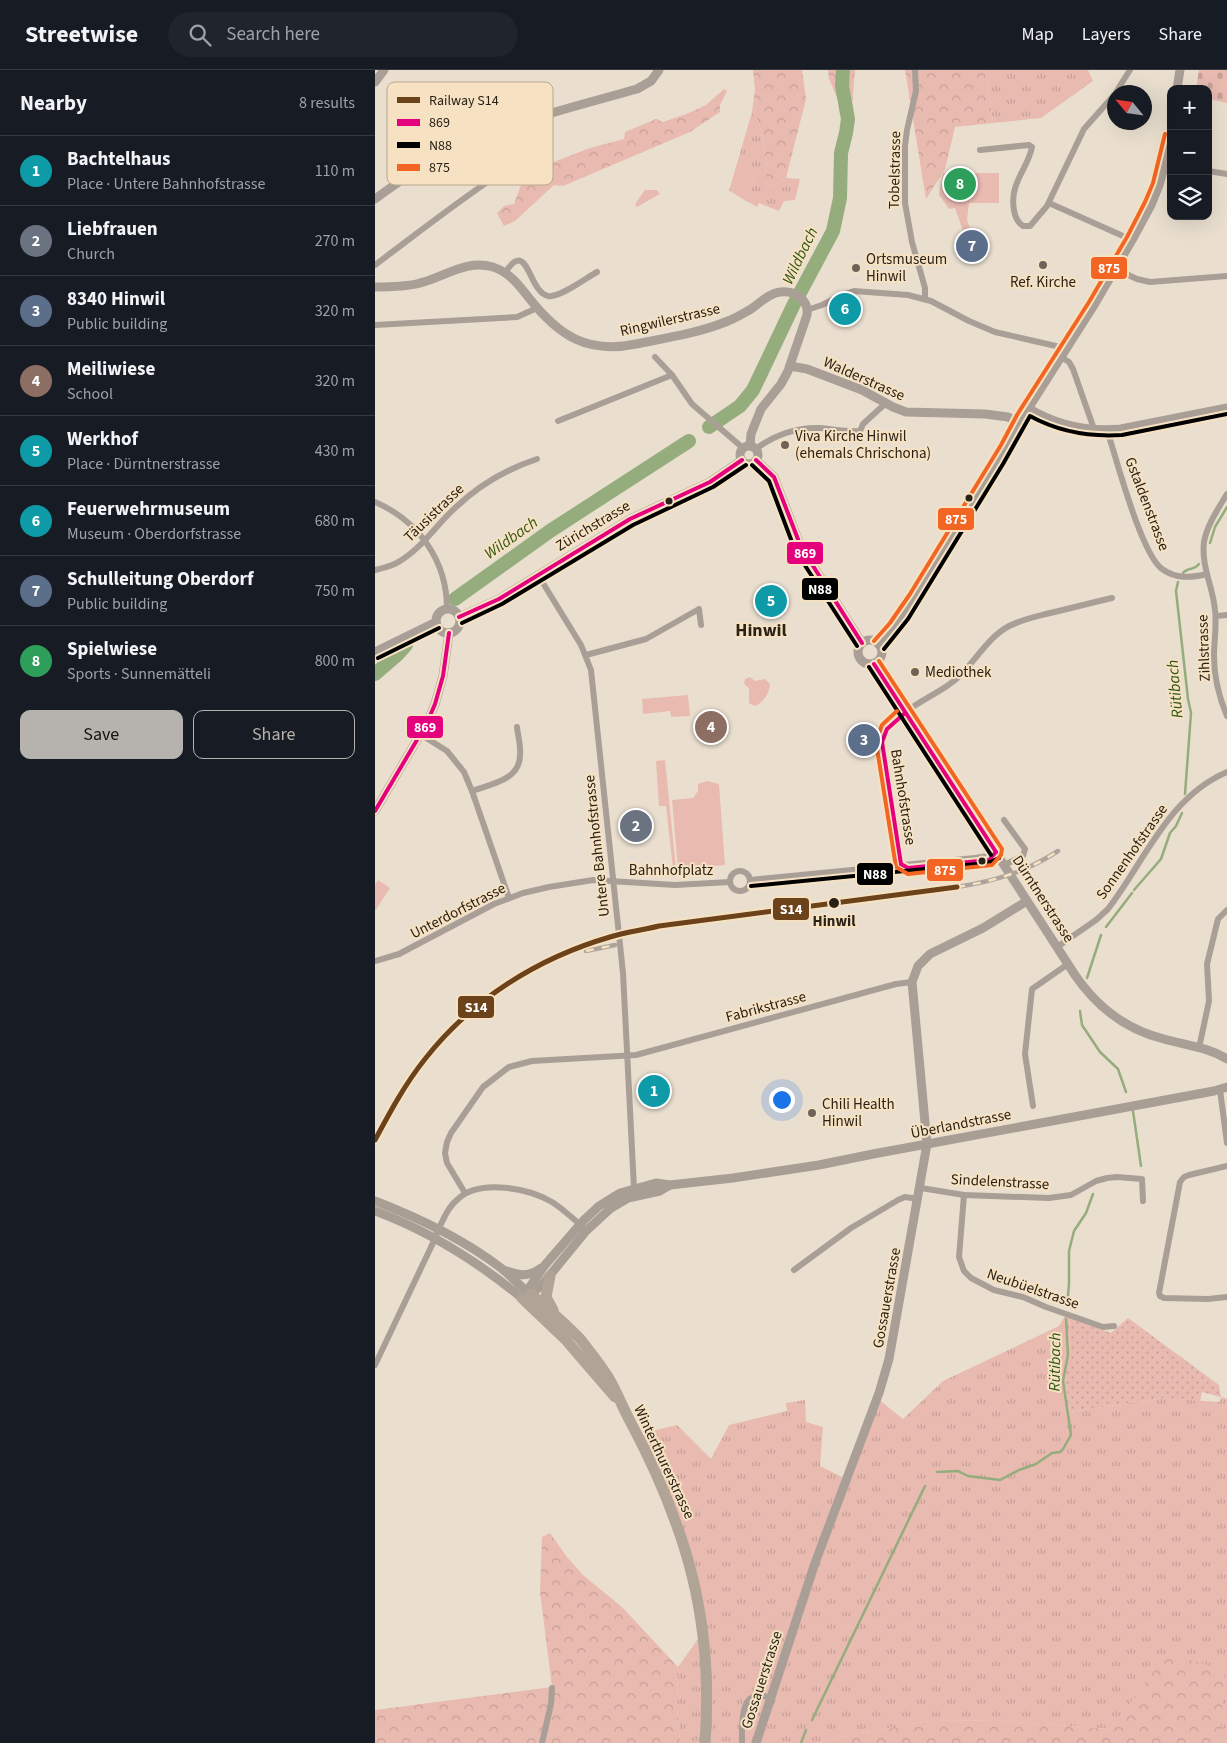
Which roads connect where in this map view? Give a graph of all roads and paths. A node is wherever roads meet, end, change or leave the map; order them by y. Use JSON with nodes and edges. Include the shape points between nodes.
{"nodes":[{"id":1,"x":384,"y":70,"type":"edge"},
{"id":2,"x":659,"y":70,"type":"edge"},
{"id":3,"x":915,"y":70,"type":"edge"},
{"id":4,"x":1131,"y":70,"type":"edge"},
{"id":5,"x":1180,"y":70,"type":"edge"},
{"id":6,"x":375,"y":82,"type":"edge"},
{"id":7,"x":1121,"y":85,"type":"edge"},
{"id":8,"x":1178,"y":85,"type":"edge"},
{"id":9,"x":1107,"y":102,"type":"edge"},
{"id":10,"x":553,"y":113,"type":"edge"},
{"id":11,"x":980,"y":150,"type":"dead end"},
{"id":12,"x":1167,"y":166,"type":"edge"},
{"id":13,"x":1212,"y":172,"type":"edge"},
{"id":14,"x":1227,"y":174,"type":"edge"},
{"id":15,"x":394,"y":185,"type":"edge"},
{"id":16,"x":482,"y":185,"type":"edge"},
{"id":17,"x":375,"y":199,"type":"edge"},
{"id":18,"x":1049,"y":203,"type":"junction"},
{"id":19,"x":1132,"y":240,"type":"junction"},
{"id":20,"x":375,"y":265,"type":"edge"},
{"id":21,"x":1115,"y":269,"type":"junction"},
{"id":22,"x":505,"y":272,"type":"junction"},
{"id":23,"x":597,"y":272,"type":"dead end"},
{"id":24,"x":1227,"y":276,"type":"edge"},
{"id":25,"x":375,"y":287,"type":"edge"},
{"id":26,"x":925,"y":299,"type":"junction"},
{"id":27,"x":537,"y":308,"type":"junction"},
{"id":28,"x":807,"y":310,"type":"junction"},
{"id":29,"x":375,"y":325,"type":"edge"},
{"id":30,"x":1063,"y":353,"type":"junction"},
{"id":31,"x":655,"y":357,"type":"dead end"},
{"id":32,"x":790,"y":366,"type":"junction"},
{"id":33,"x":672,"y":375,"type":"junction"},
{"id":34,"x":886,"y":403,"type":"junction"},
{"id":35,"x":1028,"y":408,"type":"junction"},
{"id":36,"x":1227,"y":408,"type":"edge"},
{"id":37,"x":558,"y":421,"type":"dead end"},
{"id":38,"x":1019,"y":423,"type":"junction"},
{"id":39,"x":1094,"y":429,"type":"junction"},
{"id":40,"x":1107,"y":430,"type":"junction"},
{"id":41,"x":750,"y":447,"type":"junction"},
{"id":42,"x":537,"y":459,"type":"dead end"},
{"id":43,"x":742,"y":460,"type":"junction"},
{"id":44,"x":757,"y":460,"type":"junction"},
{"id":45,"x":1227,"y":494,"type":"edge"},
{"id":46,"x":375,"y":502,"type":"edge"},
{"id":47,"x":425,"y":539,"type":"junction"},
{"id":48,"x":375,"y":570,"type":"edge"},
{"id":49,"x":1207,"y":574,"type":"junction"},
{"id":50,"x":538,"y":575,"type":"junction"},
{"id":51,"x":1112,"y":598,"type":"dead end"},
{"id":52,"x":447,"y":609,"type":"junction"},
{"id":53,"x":1227,"y":615,"type":"edge"},
{"id":54,"x":1216,"y":616,"type":"junction"},
{"id":55,"x":459,"y":617,"type":"junction"},
{"id":56,"x":437,"y":622,"type":"junction"},
{"id":57,"x":701,"y":625,"type":"dead end"},
{"id":58,"x":449,"y":633,"type":"junction"},
{"id":59,"x":862,"y":643,"type":"junction"},
{"id":60,"x":879,"y":645,"type":"junction"},
{"id":61,"x":375,"y":652,"type":"edge"},
{"id":62,"x":586,"y":655,"type":"junction"},
{"id":63,"x":874,"y":664,"type":"junction"},
{"id":64,"x":905,"y":712,"type":"junction"},
{"id":65,"x":1227,"y":716,"type":"edge"},
{"id":66,"x":517,"y":727,"type":"dead end"},
{"id":67,"x":421,"y":734,"type":"junction"},
{"id":68,"x":1227,"y":772,"type":"edge"},
{"id":69,"x":472,"y":791,"type":"junction"},
{"id":70,"x":375,"y":811,"type":"edge"},
{"id":71,"x":1004,"y":820,"type":"dead end"},
{"id":72,"x":996,"y":852,"type":"junction"},
{"id":73,"x":901,"y":864,"type":"junction"},
{"id":74,"x":1004,"y":865,"type":"junction"},
{"id":75,"x":749,"y":880,"type":"junction"},
{"id":76,"x":613,"y":881,"type":"junction"},
{"id":77,"x":729,"y":882,"type":"junction"},
{"id":78,"x":509,"y":898,"type":"junction"},
{"id":79,"x":1027,"y":901,"type":"junction"},
{"id":80,"x":1227,"y":910,"type":"edge"},
{"id":81,"x":1057,"y":947,"type":"junction"},
{"id":82,"x":375,"y":961,"type":"edge"},
{"id":83,"x":1068,"y":964,"type":"junction"},
{"id":84,"x":912,"y":982,"type":"junction"},
{"id":85,"x":1199,"y":1048,"type":"junction"},
{"id":86,"x":626,"y":1056,"type":"junction"},
{"id":87,"x":1227,"y":1059,"type":"edge"},
{"id":88,"x":1223,"y":1088,"type":"edge"},
{"id":89,"x":1033,"y":1106,"type":"dead end"},
{"id":90,"x":1227,"y":1143,"type":"edge"},
{"id":91,"x":927,"y":1144,"type":"junction"},
{"id":92,"x":1227,"y":1166,"type":"edge"},
{"id":93,"x":670,"y":1185,"type":"junction"},
{"id":94,"x":634,"y":1188,"type":"junction"},
{"id":95,"x":921,"y":1188,"type":"junction"},
{"id":96,"x":465,"y":1193,"type":"junction"},
{"id":97,"x":964,"y":1194,"type":"junction"},
{"id":98,"x":919,"y":1199,"type":"junction"},
{"id":99,"x":375,"y":1200,"type":"edge"},
{"id":100,"x":1143,"y":1201,"type":"dead end"},
{"id":101,"x":375,"y":1211,"type":"edge"},
{"id":102,"x":583,"y":1228,"type":"junction"},
{"id":103,"x":545,"y":1265,"type":"junction"},
{"id":104,"x":501,"y":1269,"type":"junction"},
{"id":105,"x":794,"y":1270,"type":"dead end"},
{"id":106,"x":550,"y":1276,"type":"junction"},
{"id":107,"x":527,"y":1294,"type":"junction"},
{"id":108,"x":1227,"y":1297,"type":"edge"},
{"id":109,"x":555,"y":1314,"type":"junction"},
{"id":110,"x":1114,"y":1326,"type":"dead end"},
{"id":111,"x":375,"y":1365,"type":"edge"},
{"id":112,"x":619,"y":1402,"type":"junction"},
{"id":113,"x":552,"y":1688,"type":"dead end"},
{"id":114,"x":771,"y":1698,"type":"junction"},
{"id":115,"x":542,"y":1743,"type":"edge"},
{"id":116,"x":705,"y":1743,"type":"edge"},
{"id":117,"x":741,"y":1743,"type":"edge"},
{"id":118,"x":756,"y":1743,"type":"edge"}],
"edges":[{"from":1,"to":6,"type":"street"},
{"from":2,"to":10,"type":"street","via":[[651,81],[637,89]]},
{"from":3,"to":26,"type":"street","name":"Tobelstrasse","via":[[916,91],[905,146],[905,204]]},
{"from":4,"to":7,"type":"street"},
{"from":5,"to":8,"type":"street"},
{"from":9,"to":18,"type":"street","via":[[1080,134]]},
{"from":11,"to":18,"type":"street","via":[[1032,147],[1014,193],[1016,220],[1023,226],[1030,226]]},
{"from":12,"to":19,"type":"street"},
{"from":13,"to":14,"type":"street"},
{"from":15,"to":17,"type":"street"},
{"from":16,"to":20,"type":"street"},
{"from":18,"to":19,"type":"street"},
{"from":19,"to":21,"type":"street"},
{"from":21,"to":24,"type":"street","via":[[1151,282]]},
{"from":21,"to":30,"type":"street"},
{"from":22,"to":23,"type":"street","via":[[513,262],[523,262],[537,289],[552,296]]},
{"from":22,"to":25,"type":"street","via":[[475,265],[416,284]]},
{"from":22,"to":27,"type":"street","name":"Ringwilerstrasse"},
{"from":26,"to":28,"type":"street","via":[[857,291]]},
{"from":26,"to":30,"type":"street","via":[[969,322],[1001,334],[1056,346]]},
{"from":27,"to":28,"type":"street","name":"Ringwilerstrasse","via":[[553,326],[570,337],[592,345],[613,347],[649,342],[717,325],[744,313],[773,294],[784,292],[798,296]]},
{"from":27,"to":29,"type":"street","via":[[517,317]]},
{"from":28,"to":32,"type":"street"},
{"from":30,"to":35,"type":"street"},
{"from":30,"to":39,"type":"street","via":[[1073,369]]},
{"from":31,"to":33,"type":"street"},
{"from":32,"to":34,"type":"street","name":"Walderstrasse","via":[[807,369],[862,390]]},
{"from":32,"to":41,"type":"street","via":[[784,380],[759,412]]},
{"from":33,"to":37,"type":"street"},
{"from":33,"to":41,"type":"street","via":[[691,403]]},
{"from":34,"to":38,"type":"street","name":"Walderstrasse","via":[[909,413],[978,414],[1006,417]]},
{"from":34,"to":41,"type":"street","via":[[863,424],[860,431],[797,430]]},
{"from":35,"to":38,"type":"street"},
{"from":35,"to":39,"type":"street","via":[[1055,422]]},
{"from":36,"to":40,"type":"street"},
{"from":38,"to":60,"type":"street","via":[[911,604]]},
{"from":39,"to":40,"type":"street"},
{"from":40,"to":49,"type":"street","name":"Gstaldenstrasse","via":[[1131,507],[1156,562],[1162,569],[1176,575]]},
{"from":41,"to":43,"type":"street","via":[[740,454]]},
{"from":41,"to":44,"type":"street","via":[[758,456]]},
{"from":42,"to":47,"type":"street","name":"Täusistrasse","via":[[505,472],[475,491]]},
{"from":43,"to":44,"type":"street","via":[[748,464]]},
{"from":43,"to":50,"type":"street","name":"Zürichstrasse","via":[[710,482],[621,524]]},
{"from":44,"to":59,"type":"street","via":[[774,477],[801,547]]},
{"from":45,"to":49,"type":"street","name":"Zihlstrasse","via":[[1206,536],[1203,558]]},
{"from":46,"to":47,"type":"street","via":[[399,515]]},
{"from":47,"to":48,"type":"street","name":"Täusistrasse","via":[[402,560]]},
{"from":47,"to":52,"type":"street","via":[[443,577]]},
{"from":49,"to":54,"type":"street","name":"Zihlstrasse"},
{"from":50,"to":55,"type":"street","name":"Zürichstrasse","via":[[493,602]]},
{"from":50,"to":62,"type":"street","name":"Untere Bahnhofstrasse"},
{"from":51,"to":64,"type":"street","name":"Bahnhofstrasse","via":[[1008,626],[993,638],[960,677]]},
{"from":52,"to":55,"type":"street"},
{"from":52,"to":56,"type":"street","via":[[439,614]]},
{"from":53,"to":54,"type":"street"},
{"from":54,"to":65,"type":"street","name":"Zihlstrasse","via":[[1215,674]]},
{"from":55,"to":58,"type":"street","via":[[458,628]]},
{"from":56,"to":58,"type":"street","via":[[440,630]]},
{"from":56,"to":61,"type":"street"},
{"from":57,"to":62,"type":"street","via":[[699,609],[641,641]]},
{"from":58,"to":67,"type":"street","via":[[439,694]]},
{"from":59,"to":60,"type":"street","via":[[871,640]]},
{"from":59,"to":63,"type":"street","via":[[858,657],[863,662]]},
{"from":60,"to":63,"type":"street","via":[[881,656]]},
{"from":62,"to":76,"type":"street","name":"Untere Bahnhofstrasse","via":[[591,675]]},
{"from":63,"to":64,"type":"street","name":"Dürntnerstrasse"},
{"from":64,"to":72,"type":"street","name":"Dürntnerstrasse"},
{"from":64,"to":73,"type":"street","name":"Bahnhofstrasse","via":[[888,727],[882,740]]},
{"from":66,"to":69,"type":"street","via":[[520,756],[516,770],[507,778]]},
{"from":67,"to":69,"type":"street","via":[[452,756]]},
{"from":67,"to":70,"type":"street"},
{"from":68,"to":81,"type":"street","name":"Sonnenhofstrasse","via":[[1200,787],[1181,804],[1109,909]]},
{"from":69,"to":78,"type":"street"},
{"from":71,"to":74,"type":"street","via":[[1025,849],[1023,856]]},
{"from":72,"to":73,"type":"street","via":[[975,858]]},
{"from":72,"to":74,"type":"street","name":"Dürntnerstrasse"},
{"from":73,"to":75,"type":"street"},
{"from":74,"to":79,"type":"street","name":"Dürntnerstrasse"},
{"from":75,"to":77,"type":"street","via":[[745,872],[739,871],[732,874]]},
{"from":75,"to":77,"type":"street","via":[[749,886],[742,891],[733,888]]},
{"from":76,"to":77,"type":"street","name":"Bahnhofplatz","via":[[675,885]]},
{"from":76,"to":78,"type":"street","name":"Unterdorfstrasse","via":[[565,884]]},
{"from":76,"to":86,"type":"street","name":"Untere Bahnhofstrasse","via":[[623,973]]},
{"from":78,"to":82,"type":"street","name":"Unterdorfstrasse","via":[[399,954]]},
{"from":79,"to":81,"type":"street","name":"Dürntnerstrasse"},
{"from":79,"to":84,"type":"street","via":[[983,928],[930,954],[918,966]]},
{"from":80,"to":85,"type":"street","via":[[1217,922],[1207,964],[1209,1000]]},
{"from":81,"to":83,"type":"street","name":"Dürntnerstrasse"},
{"from":83,"to":85,"type":"street","name":"Dürntnerstrasse","via":[[1093,998],[1122,1021],[1153,1036]]},
{"from":83,"to":89,"type":"street","via":[[1032,989],[1025,1054]]},
{"from":84,"to":86,"type":"street","name":"Fabrikstrasse"},
{"from":84,"to":91,"type":"street","name":"Gossauerstrasse"},
{"from":85,"to":87,"type":"street","name":"Dürntnerstrasse"},
{"from":86,"to":94,"type":"street","name":"Untere Bahnhofstrasse"},
{"from":86,"to":96,"type":"street","name":"Fabrikstrasse","via":[[524,1062],[509,1067],[490,1080],[462,1116],[446,1145],[447,1163]]},
{"from":88,"to":90,"type":"street"},
{"from":88,"to":91,"type":"main road","name":"Überlandstrasse"},
{"from":91,"to":93,"type":"main road","name":"Überlandstrasse","via":[[780,1172]]},
{"from":91,"to":95,"type":"street","name":"Gossauerstrasse"},
{"from":92,"to":108,"type":"street","via":[[1183,1177],[1180,1182],[1159,1293],[1164,1298]]},
{"from":93,"to":94,"type":"main road","name":"Überlandstrasse","via":[[659,1183]]},
{"from":93,"to":102,"type":"main road","name":"Überlandstrasse","via":[[621,1202]]},
{"from":94,"to":102,"type":"main road","name":"Überlandstrasse","via":[[604,1202]]},
{"from":95,"to":97,"type":"street","name":"Sindelenstrasse"},
{"from":95,"to":98,"type":"street","name":"Gossauerstrasse"},
{"from":96,"to":102,"type":"street","via":[[479,1188],[496,1188],[535,1194],[553,1202]]},
{"from":96,"to":111,"type":"street","bridge":true,"via":[[452,1204],[441,1224]]},
{"from":97,"to":100,"type":"street","name":"Sindelenstrasse","via":[[1061,1197],[1097,1181],[1117,1177],[1142,1179]]},
{"from":97,"to":110,"type":"street","name":"Neubüelstrasse","via":[[959,1257],[964,1271],[971,1278],[994,1290],[1103,1326]]},
{"from":98,"to":105,"type":"street","via":[[907,1197],[898,1200],[851,1228]]},
{"from":98,"to":114,"type":"street","name":"Gossauerstrasse","via":[[888,1366],[818,1554]]},
{"from":99,"to":104,"type":"main road","via":[[448,1234]]},
{"from":101,"to":107,"type":"main road","via":[[426,1234]]},
{"from":102,"to":103,"type":"main road","name":"Überlandstrasse"},
{"from":102,"to":106,"type":"main road","name":"Überlandstrasse"},
{"from":103,"to":104,"type":"main road","via":[[535,1273],[524,1275]]},
{"from":103,"to":107,"type":"main road","name":"Überlandstrasse"},
{"from":104,"to":107,"type":"main road"},
{"from":106,"to":107,"type":"main road","name":"Überlandstrasse"},
{"from":106,"to":109,"type":"highway","via":[[546,1297]]},
{"from":107,"to":109,"type":"highway"},
{"from":107,"to":112,"type":"highway"},
{"from":109,"to":112,"type":"highway","via":[[596,1360]]},
{"from":112,"to":116,"type":"highway","name":"Winterthurerstrasse","via":[[665,1493],[691,1570],[701,1614],[706,1665]]},
{"from":113,"to":115,"type":"street"},
{"from":114,"to":117,"type":"street","via":[[758,1695],[747,1703]]},
{"from":114,"to":118,"type":"street","name":"Gossauerstrasse"}]}
